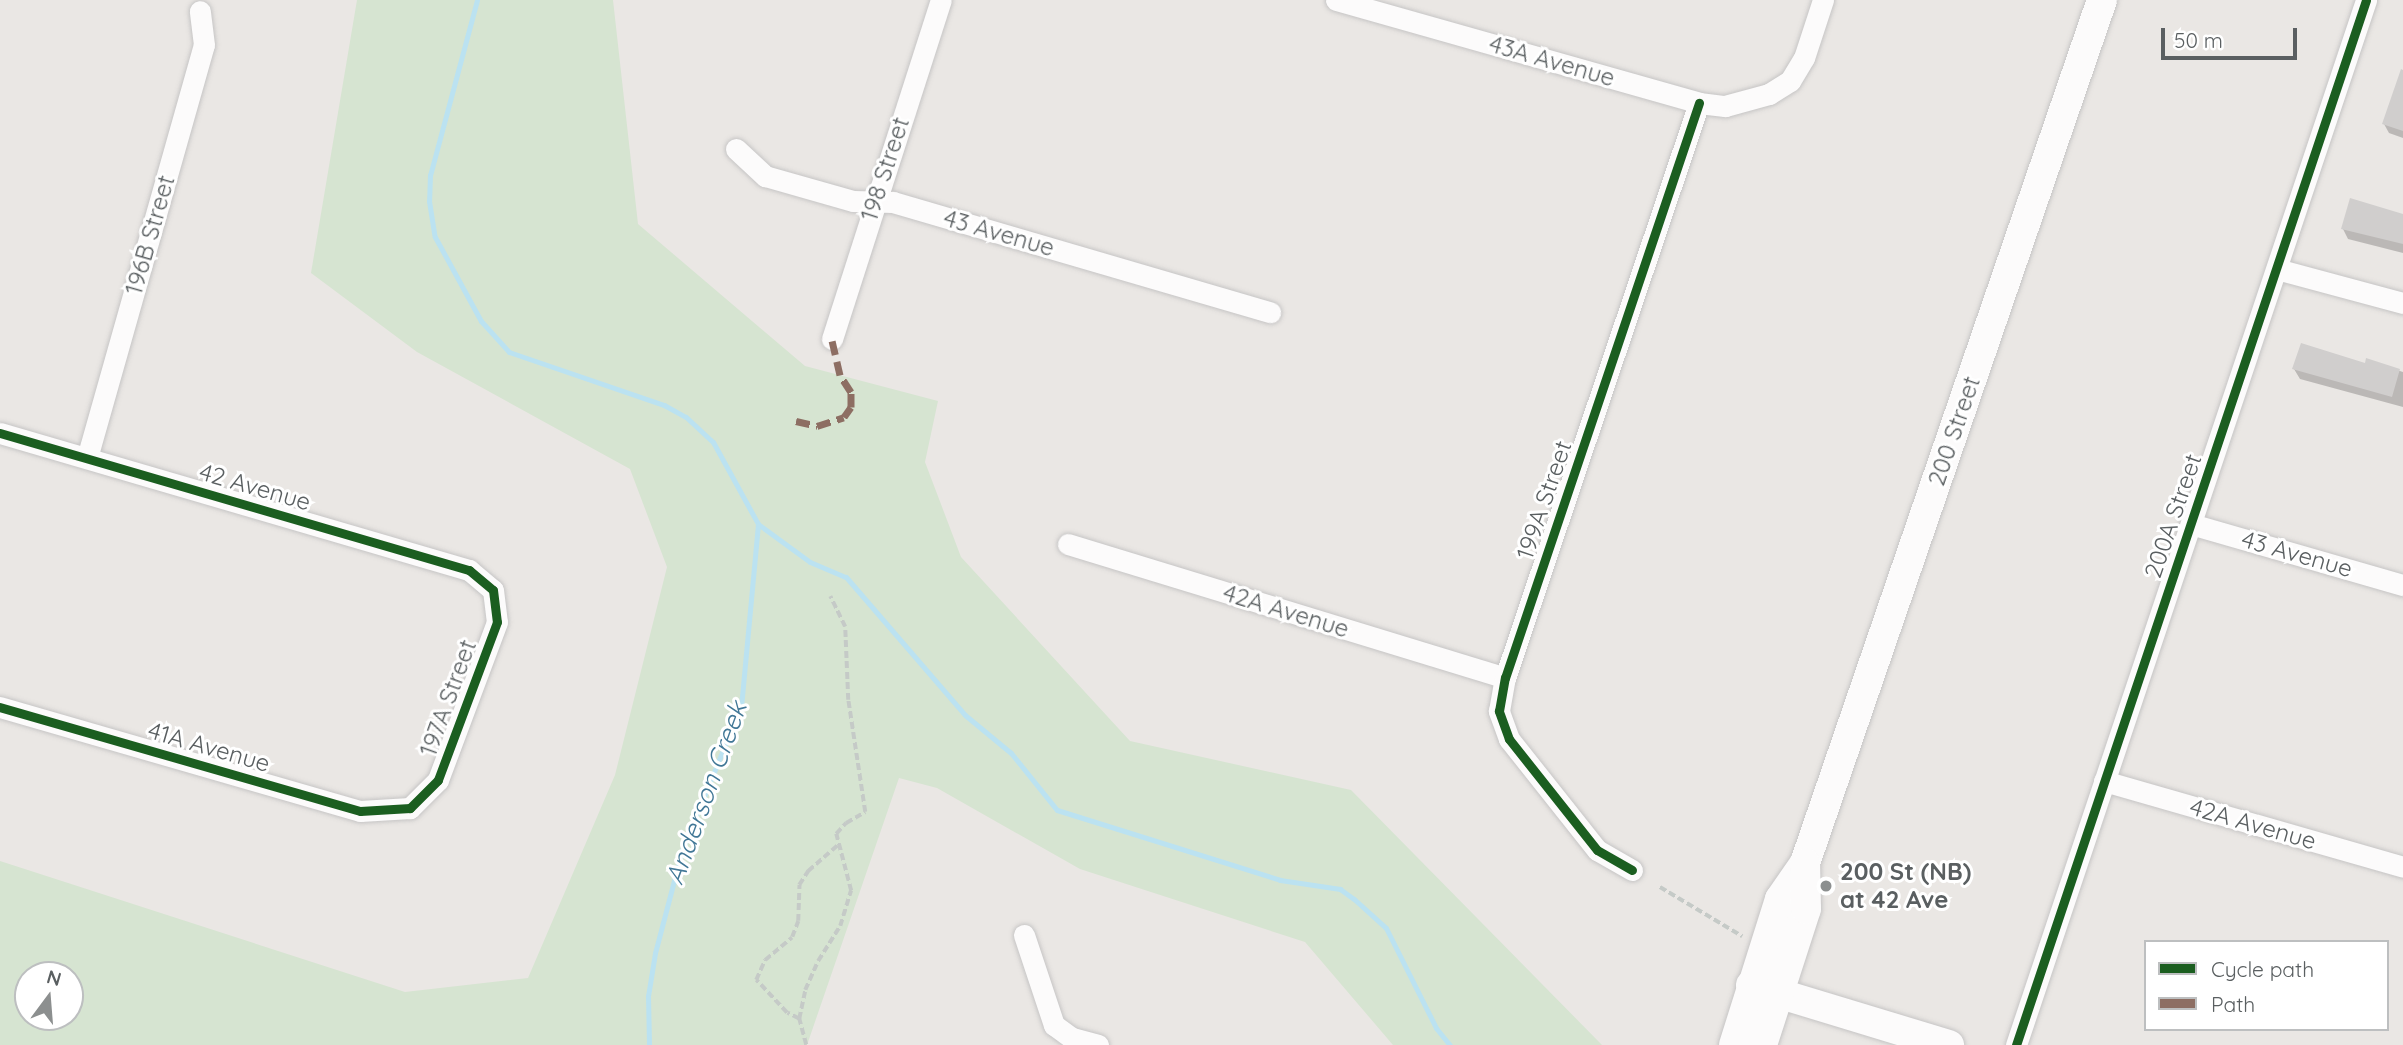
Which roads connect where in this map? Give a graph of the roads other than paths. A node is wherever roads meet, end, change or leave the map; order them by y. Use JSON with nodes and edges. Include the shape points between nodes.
{"nodes":[{"id":1,"x":941,"y":0,"type":"edge"},
{"id":2,"x":1336,"y":0,"type":"edge"},
{"id":3,"x":1823,"y":0,"type":"edge"},
{"id":4,"x":2102,"y":0,"type":"edge"},
{"id":5,"x":2366,"y":0,"type":"edge"},
{"id":6,"x":200,"y":11,"type":"dead end"},
{"id":7,"x":1699,"y":103,"type":"junction"},
{"id":8,"x":736,"y":149,"type":"dead end"},
{"id":9,"x":874,"y":202,"type":"junction"},
{"id":10,"x":2277,"y":269,"type":"junction"},
{"id":11,"x":2403,"y":303,"type":"edge"},
{"id":12,"x":1270,"y":312,"type":"dead end"},
{"id":13,"x":832,"y":339,"type":"dead end"},
{"id":14,"x":0,"y":433,"type":"edge"},
{"id":15,"x":87,"y":458,"type":"junction"},
{"id":16,"x":2191,"y":524,"type":"junction"},
{"id":17,"x":1068,"y":544,"type":"dead end"},
{"id":18,"x":2403,"y":585,"type":"edge"},
{"id":19,"x":493,"y":590,"type":"joint"},
{"id":20,"x":1504,"y":678,"type":"junction"},
{"id":21,"x":0,"y":707,"type":"edge"},
{"id":22,"x":2104,"y":781,"type":"junction"},
{"id":23,"x":410,"y":808,"type":"joint"},
{"id":24,"x":2403,"y":867,"type":"edge"},
{"id":25,"x":1632,"y":870,"type":"dead end"},
{"id":26,"x":1024,"y":935,"type":"dead end"},
{"id":27,"x":1765,"y":989,"type":"junction"},
{"id":28,"x":1098,"y":1045,"type":"edge"},
{"id":29,"x":1734,"y":1045,"type":"edge"},
{"id":30,"x":1762,"y":1045,"type":"edge"},
{"id":31,"x":1949,"y":1045,"type":"edge"},
{"id":32,"x":2015,"y":1045,"type":"edge"}],
"edges":[{"from":1,"to":9,"type":"street","name":"198 Street"},
{"from":2,"to":7,"type":"street","name":"43A Avenue"},
{"from":3,"to":7,"type":"street","name":"43A Avenue","via":[[1804,58],[1790,81],[1769,94],[1725,106]]},
{"from":4,"to":27,"type":"main road","name":"200 Street","via":[[1805,863],[1807,909]]},
{"from":5,"to":10,"type":"street","name":"200A Street"},
{"from":6,"to":15,"type":"street","name":"196B Street","via":[[204,45]]},
{"from":7,"to":20,"type":"street","name":"199A Street"},
{"from":8,"to":9,"type":"street","name":"43 Avenue","via":[[765,176],[853,201]]},
{"from":9,"to":12,"type":"street","name":"43 Avenue","via":[[893,202]]},
{"from":9,"to":13,"type":"street","name":"198 Street"},
{"from":10,"to":11,"type":"street"},
{"from":10,"to":16,"type":"street","name":"200A Street"},
{"from":14,"to":15,"type":"street","name":"42 Avenue"},
{"from":15,"to":19,"type":"street","name":"42 Avenue","via":[[469,570]]},
{"from":16,"to":18,"type":"street","name":"43 Avenue"},
{"from":16,"to":22,"type":"street","name":"200A Street"},
{"from":17,"to":20,"type":"street","name":"42A Avenue"},
{"from":19,"to":23,"type":"street","name":"197A Street","via":[[497,622],[438,780]]},
{"from":20,"to":25,"type":"street","name":"199A Street","via":[[1499,711],[1509,739],[1597,850]]},
{"from":21,"to":23,"type":"street","name":"41A Avenue","via":[[360,811]]},
{"from":22,"to":24,"type":"street","name":"42A Avenue"},
{"from":22,"to":32,"type":"street","name":"200A Street"},
{"from":26,"to":28,"type":"street","via":[[1054,1025],[1072,1038]]},
{"from":27,"to":29,"type":"main road","name":"200 Street"},
{"from":27,"to":30,"type":"main road","name":"200 Street"},
{"from":27,"to":31,"type":"main road"}]}
